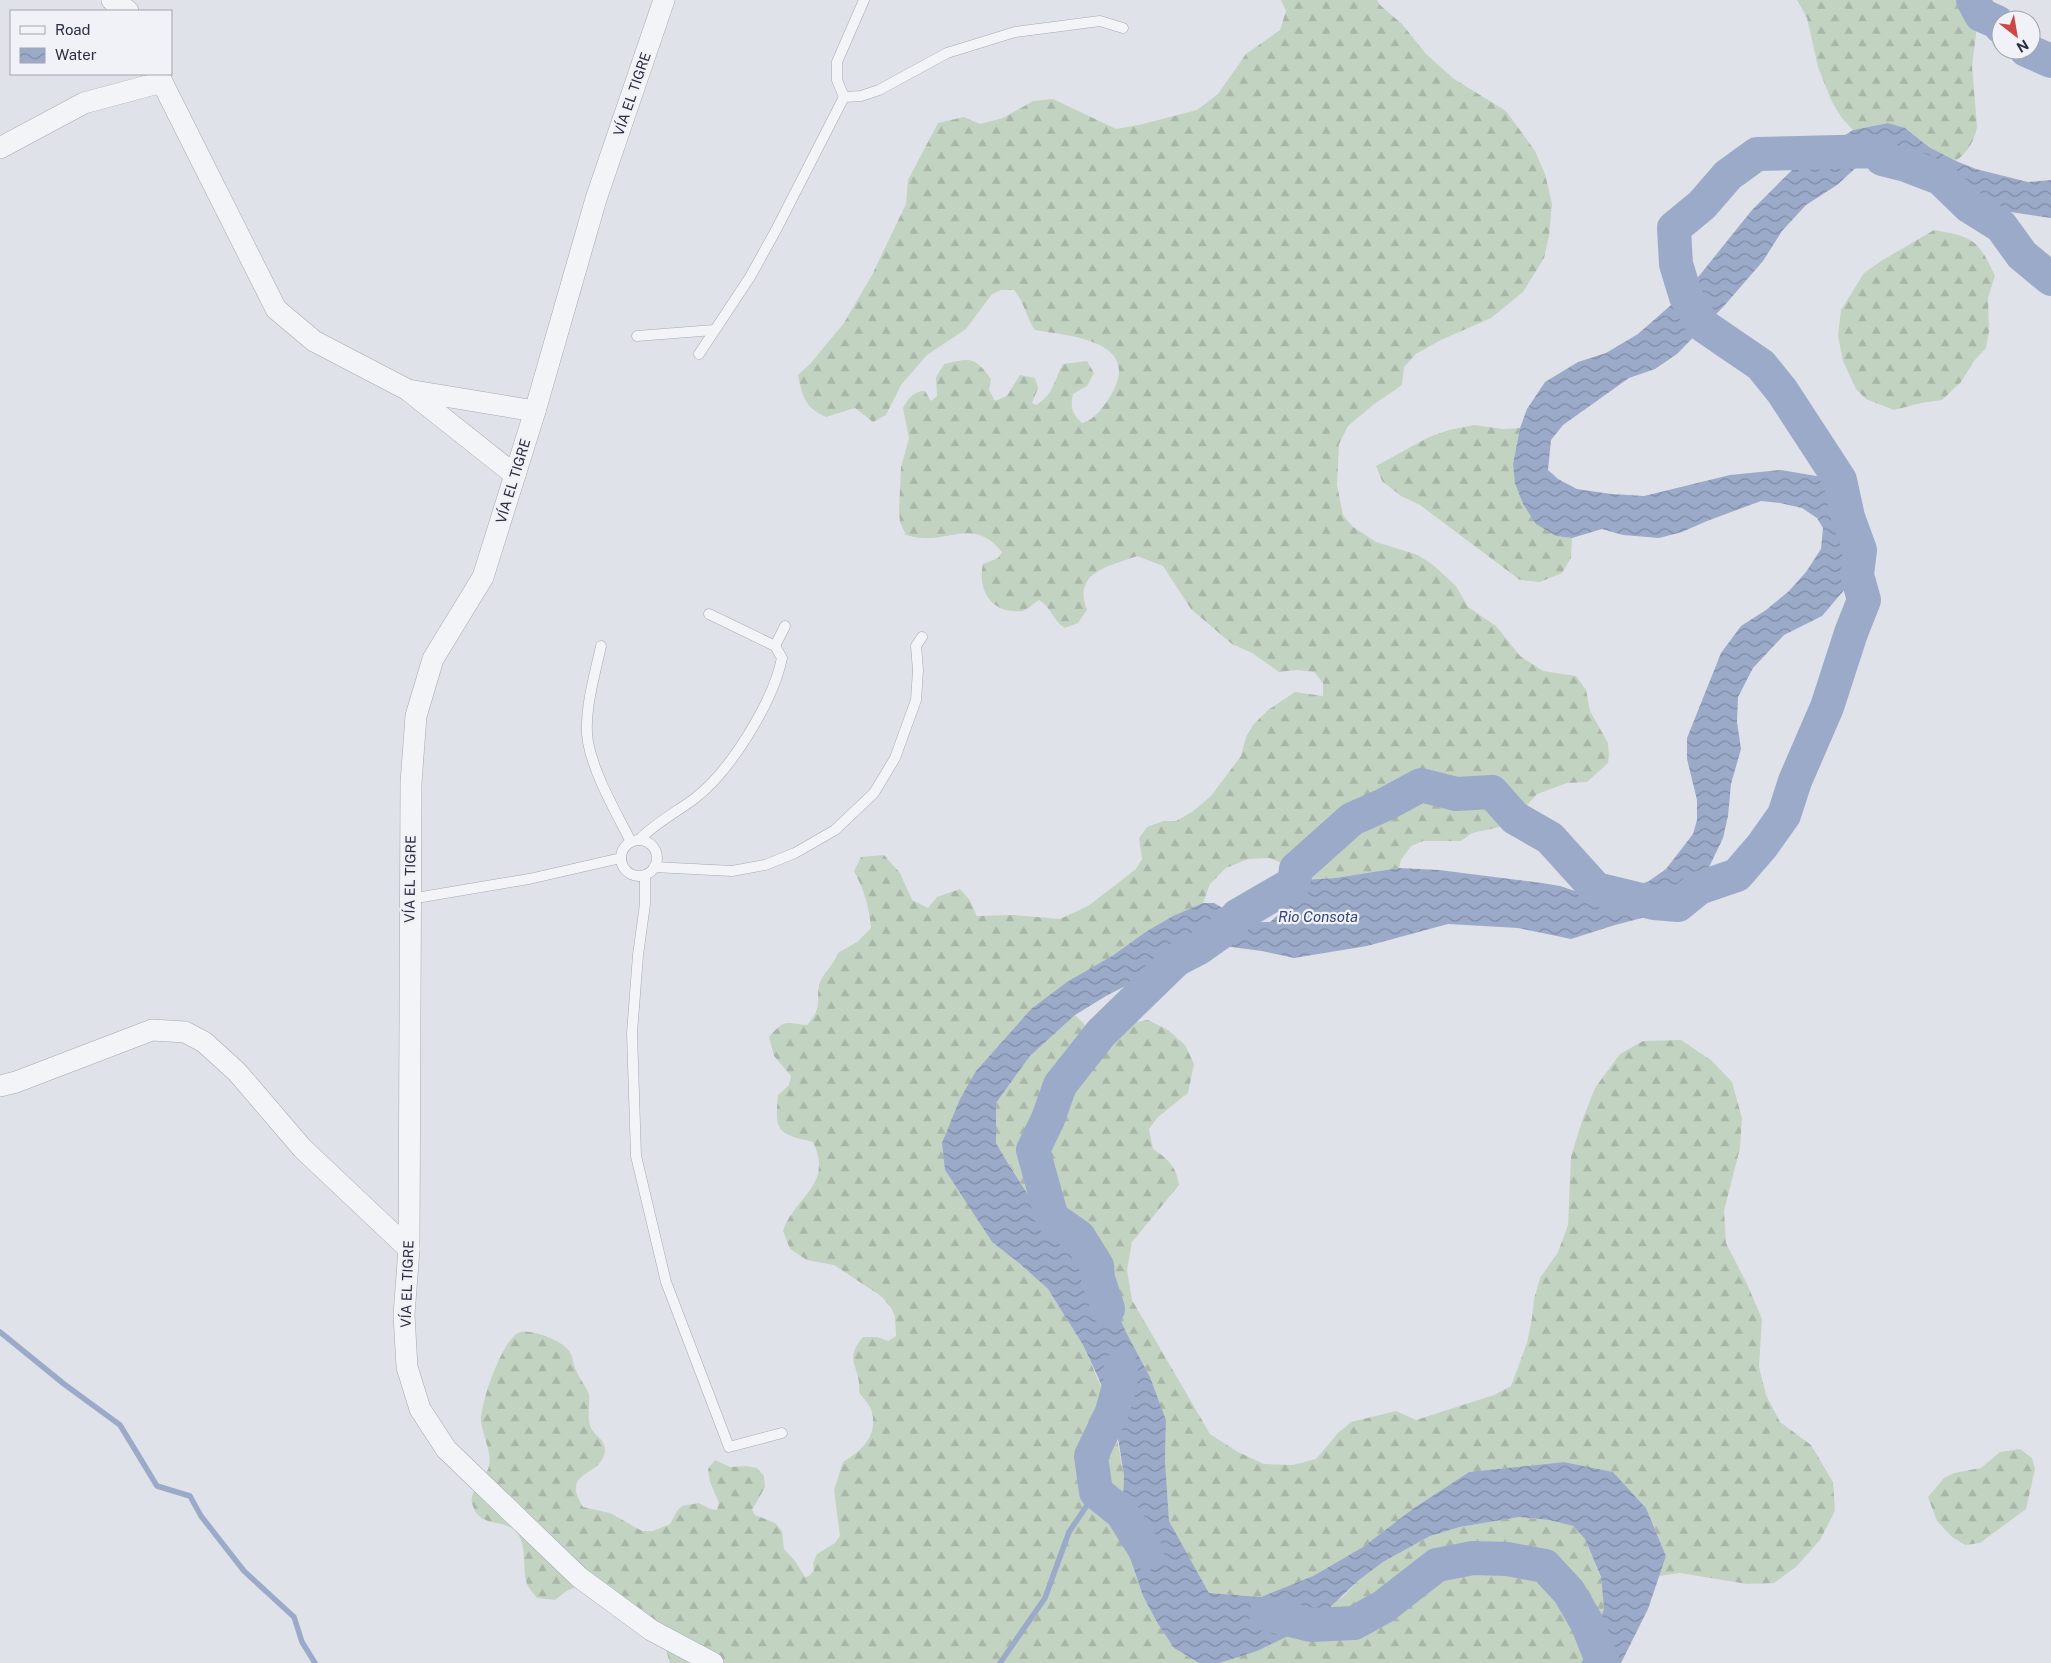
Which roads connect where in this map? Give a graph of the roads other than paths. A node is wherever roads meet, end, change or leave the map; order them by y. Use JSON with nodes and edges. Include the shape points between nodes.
{"nodes":[{"id":1,"x":112,"y":0,"type":"edge"},
{"id":2,"x":664,"y":0,"type":"edge"},
{"id":3,"x":864,"y":0,"type":"edge"},
{"id":4,"x":127,"y":10,"type":"edge"},
{"id":5,"x":1123,"y":28,"type":"dead end"},
{"id":6,"x":160,"y":78,"type":"edge"},
{"id":7,"x":844,"y":98,"type":"junction"},
{"id":8,"x":0,"y":148,"type":"edge"},
{"id":9,"x":714,"y":330,"type":"junction"},
{"id":10,"x":637,"y":336,"type":"dead end"},
{"id":11,"x":699,"y":354,"type":"dead end"},
{"id":12,"x":408,"y":390,"type":"junction"},
{"id":13,"x":535,"y":411,"type":"junction"},
{"id":14,"x":515,"y":475,"type":"junction"},
{"id":15,"x":709,"y":614,"type":"dead end"},
{"id":16,"x":785,"y":626,"type":"dead end"},
{"id":17,"x":922,"y":637,"type":"dead end"},
{"id":18,"x":600,"y":646,"type":"dead end"},
{"id":19,"x":775,"y":646,"type":"junction"},
{"id":20,"x":635,"y":841,"type":"junction"},
{"id":21,"x":621,"y":858,"type":"junction"},
{"id":22,"x":654,"y":867,"type":"junction"},
{"id":23,"x":645,"y":875,"type":"junction"},
{"id":24,"x":410,"y":899,"type":"junction"},
{"id":25,"x":0,"y":1086,"type":"edge"},
{"id":26,"x":409,"y":1250,"type":"junction"},
{"id":27,"x":782,"y":1433,"type":"dead end"},
{"id":28,"x":713,"y":1663,"type":"edge"}],
"edges":[{"from":1,"to":4,"type":"street"},
{"from":2,"to":13,"type":"street","name":"VÍA EL TIGRE","via":[[596,199]]},
{"from":3,"to":7,"type":"lane","via":[[837,62],[837,80]]},
{"from":5,"to":7,"type":"lane","via":[[1100,21],[1015,32],[947,53],[879,90]]},
{"from":6,"to":8,"type":"street","via":[[84,103]]},
{"from":6,"to":12,"type":"street","via":[[276,309],[314,341]]},
{"from":7,"to":9,"type":"lane","via":[[755,270]]},
{"from":9,"to":10,"type":"lane"},
{"from":9,"to":11,"type":"lane"},
{"from":12,"to":13,"type":"street"},
{"from":12,"to":14,"type":"street"},
{"from":13,"to":14,"type":"street","name":"VÍA EL TIGRE"},
{"from":14,"to":24,"type":"street","name":"VÍA EL TIGRE","via":[[482,577],[433,659],[416,716],[411,784]]},
{"from":15,"to":19,"type":"lane"},
{"from":16,"to":19,"type":"lane"},
{"from":17,"to":22,"type":"lane","via":[[916,646],[916,700],[894,758],[874,794],[835,830],[795,853],[765,865],[732,871]]},
{"from":18,"to":20,"type":"lane","via":[[588,715],[588,742],[597,770]]},
{"from":19,"to":20,"type":"lane","via":[[782,658],[779,672],[758,716],[725,768],[695,798]]},
{"from":20,"to":21,"type":"lane","via":[[624,848]]},
{"from":20,"to":22,"type":"lane","via":[[646,842],[654,848],[657,857]]},
{"from":21,"to":23,"type":"lane","via":[[626,871],[635,876]]},
{"from":21,"to":24,"type":"lane","via":[[529,879]]},
{"from":22,"to":23,"type":"lane"},
{"from":23,"to":27,"type":"lane","via":[[632,1033],[636,1156],[666,1282],[729,1447]]},
{"from":24,"to":26,"type":"street","name":"VÍA EL TIGRE"},
{"from":25,"to":26,"type":"street","via":[[152,1030],[185,1032],[204,1042],[237,1072],[303,1149]]},
{"from":26,"to":28,"type":"street","name":"VÍA EL TIGRE","via":[[404,1315],[407,1367],[420,1409],[446,1449],[579,1578],[651,1630]]}]}
